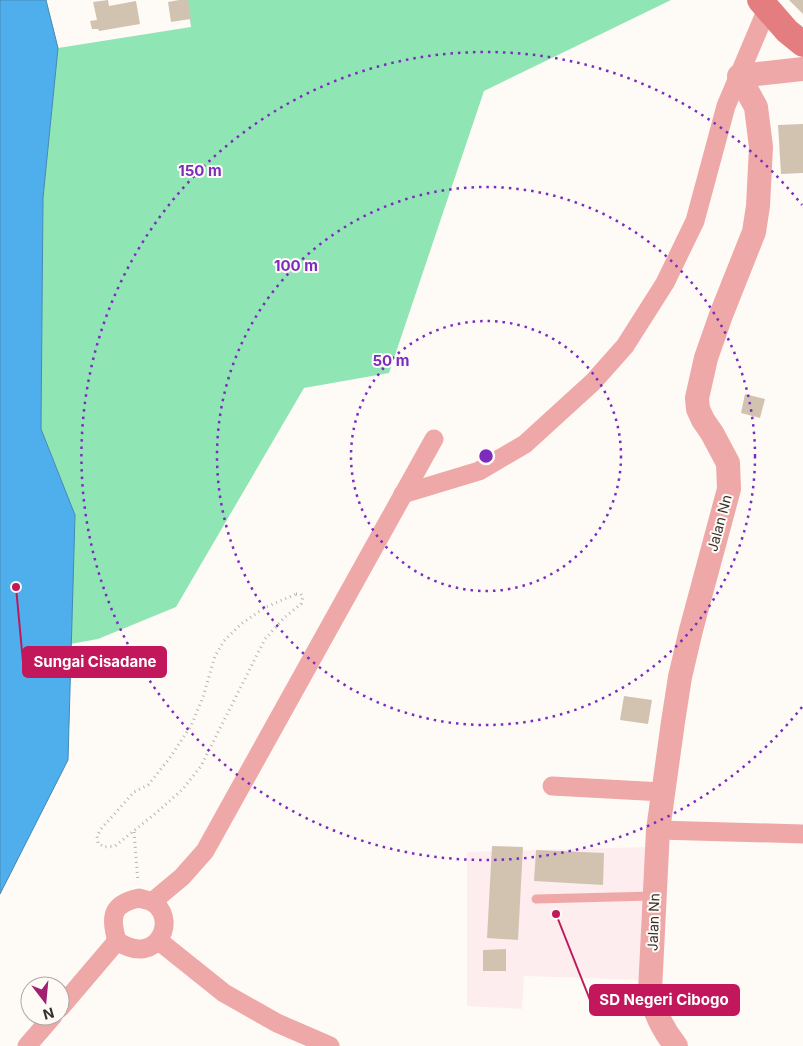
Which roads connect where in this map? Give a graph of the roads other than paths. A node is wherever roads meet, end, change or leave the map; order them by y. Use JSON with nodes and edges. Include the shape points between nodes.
{"nodes":[{"id":1,"x":764,"y":5,"type":"edge"},
{"id":2,"x":803,"y":44,"type":"edge"},
{"id":3,"x":803,"y":69,"type":"edge"},
{"id":4,"x":739,"y":76,"type":"junction"},
{"id":5,"x":434,"y":440,"type":"dead end"},
{"id":6,"x":403,"y":494,"type":"junction"},
{"id":7,"x":552,"y":786,"type":"dead end"},
{"id":8,"x":663,"y":792,"type":"junction"},
{"id":9,"x":658,"y":830,"type":"junction"},
{"id":10,"x":803,"y":834,"type":"edge"},
{"id":11,"x":654,"y":896,"type":"junction"},
{"id":12,"x":536,"y":899,"type":"dead end"},
{"id":13,"x":145,"y":900,"type":"junction"},
{"id":14,"x":159,"y":941,"type":"junction"},
{"id":15,"x":117,"y":942,"type":"junction"},
{"id":16,"x":70,"y":996,"type":"edge"},
{"id":17,"x":44,"y":1026,"type":"edge"},
{"id":18,"x":27,"y":1046,"type":"edge"},
{"id":19,"x":330,"y":1046,"type":"edge"},
{"id":20,"x":676,"y":1046,"type":"edge"}],
"edges":[{"from":1,"to":2,"type":"main road"},
{"from":1,"to":4,"type":"street"},
{"from":3,"to":4,"type":"street"},
{"from":4,"to":6,"type":"street","via":[[726,106],[695,221],[665,283],[625,346],[593,382],[525,444],[478,471]]},
{"from":4,"to":8,"type":"street","name":"Jalan Nn","via":[[756,107],[761,147],[758,206],[754,232],[706,358],[697,398],[703,420],[728,463],[729,489],[680,677]]},
{"from":5,"to":6,"type":"street"},
{"from":6,"to":13,"type":"street","via":[[205,851],[182,877]]},
{"from":7,"to":8,"type":"street"},
{"from":8,"to":9,"type":"street","name":"Jalan Nn"},
{"from":9,"to":10,"type":"street"},
{"from":9,"to":11,"type":"street","name":"Jalan Nn"},
{"from":11,"to":12,"type":"lane"},
{"from":11,"to":20,"type":"street","name":"Jalan Nn","via":[[650,991],[659,1020]]},
{"from":13,"to":14,"type":"street","via":[[161,912],[164,925]]},
{"from":13,"to":15,"type":"street","via":[[125,901],[116,910],[112,923]]},
{"from":14,"to":15,"type":"street","via":[[137,950]]},
{"from":14,"to":19,"type":"street","via":[[224,993],[277,1023]]},
{"from":15,"to":16,"type":"street"},
{"from":17,"to":18,"type":"street"}]}
